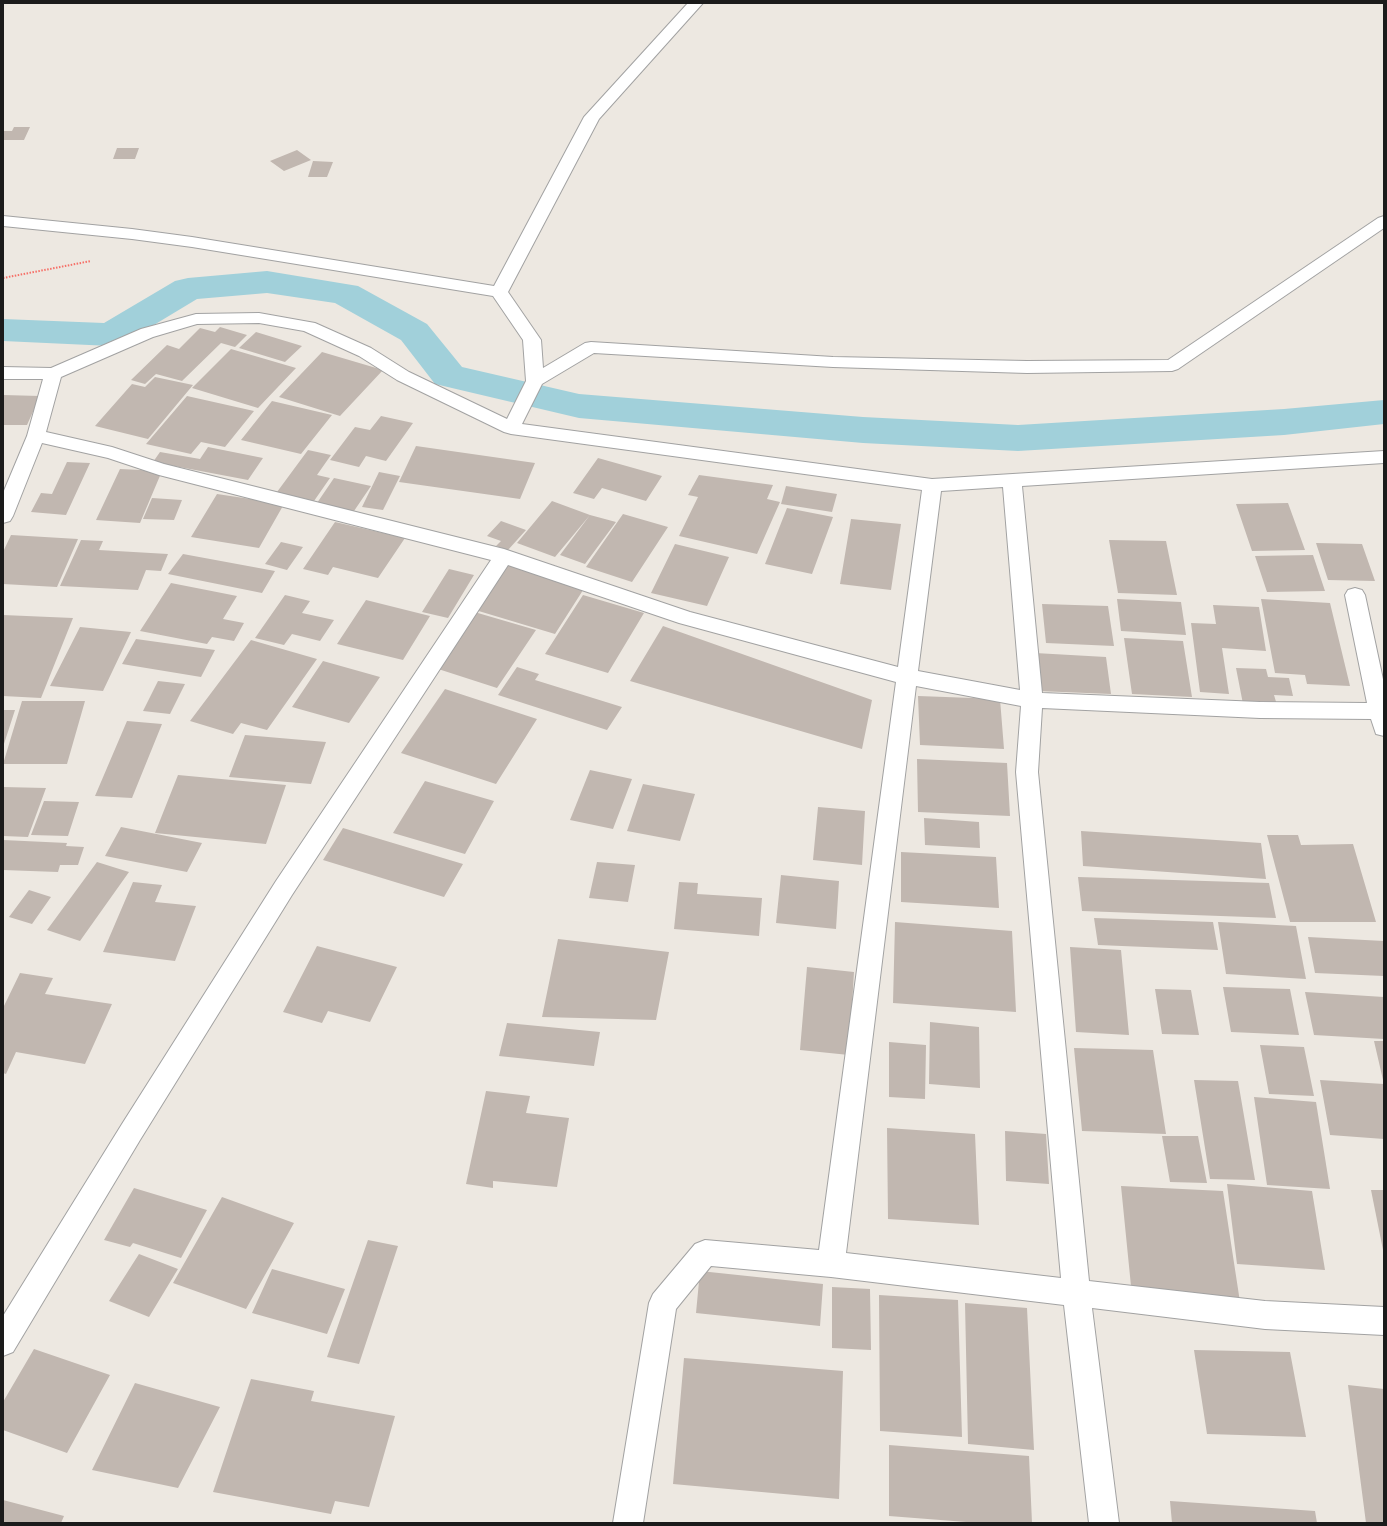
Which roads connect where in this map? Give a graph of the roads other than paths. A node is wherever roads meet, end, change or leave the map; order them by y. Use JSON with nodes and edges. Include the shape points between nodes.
{"nodes":[{"id":1,"x":696,"y":3,"type":"edge"},
{"id":2,"x":1384,"y":221,"type":"edge"},
{"id":3,"x":3,"y":222,"type":"edge"},
{"id":4,"x":499,"y":292,"type":"junction"},
{"id":5,"x":3,"y":373,"type":"edge"},
{"id":6,"x":53,"y":374,"type":"junction"},
{"id":7,"x":535,"y":381,"type":"junction"},
{"id":8,"x":511,"y":428,"type":"junction"},
{"id":9,"x":36,"y":436,"type":"junction"},
{"id":10,"x":1384,"y":457,"type":"edge"},
{"id":11,"x":1012,"y":479,"type":"junction"},
{"id":12,"x":932,"y":485,"type":"junction"},
{"id":13,"x":3,"y":516,"type":"edge"},
{"id":14,"x":504,"y":556,"type":"junction"},
{"id":15,"x":1356,"y":595,"type":"dead end"},
{"id":16,"x":907,"y":677,"type":"junction"},
{"id":17,"x":1032,"y":700,"type":"junction"},
{"id":18,"x":1381,"y":720,"type":"edge"},
{"id":19,"x":831,"y":1264,"type":"junction"},
{"id":20,"x":1076,"y":1292,"type":"junction"},
{"id":21,"x":1384,"y":1321,"type":"edge"},
{"id":22,"x":3,"y":1342,"type":"edge"},
{"id":23,"x":628,"y":1523,"type":"edge"},
{"id":24,"x":1104,"y":1523,"type":"edge"}],
"edges":[{"from":1,"to":4,"type":"street","via":[[592,117]]},
{"from":2,"to":7,"type":"street","via":[[1172,364],[1027,367],[832,362],[591,347]]},
{"from":3,"to":4,"type":"street","via":[[184,241]]},
{"from":4,"to":7,"type":"street","via":[[532,340]]},
{"from":5,"to":6,"type":"street"},
{"from":6,"to":8,"type":"street","via":[[147,333],[196,319],[259,318],[309,326],[365,352],[403,376]]},
{"from":6,"to":9,"type":"street"},
{"from":7,"to":8,"type":"street"},
{"from":8,"to":12,"type":"street"},
{"from":9,"to":13,"type":"street"},
{"from":9,"to":14,"type":"street","via":[[112,453],[159,469]]},
{"from":10,"to":11,"type":"street"},
{"from":11,"to":12,"type":"street"},
{"from":11,"to":17,"type":"street"},
{"from":12,"to":16,"type":"street"},
{"from":14,"to":16,"type":"street","via":[[686,618]]},
{"from":14,"to":22,"type":"street","via":[[284,888]]},
{"from":15,"to":18,"type":"street"},
{"from":16,"to":17,"type":"street"},
{"from":16,"to":19,"type":"street"},
{"from":17,"to":18,"type":"street","via":[[1260,710]]},
{"from":17,"to":20,"type":"street","via":[[1027,772]]},
{"from":19,"to":20,"type":"street"},
{"from":19,"to":23,"type":"street","via":[[705,1253],[663,1303]]},
{"from":20,"to":21,"type":"street","via":[[1265,1315]]},
{"from":20,"to":24,"type":"street"}]}
